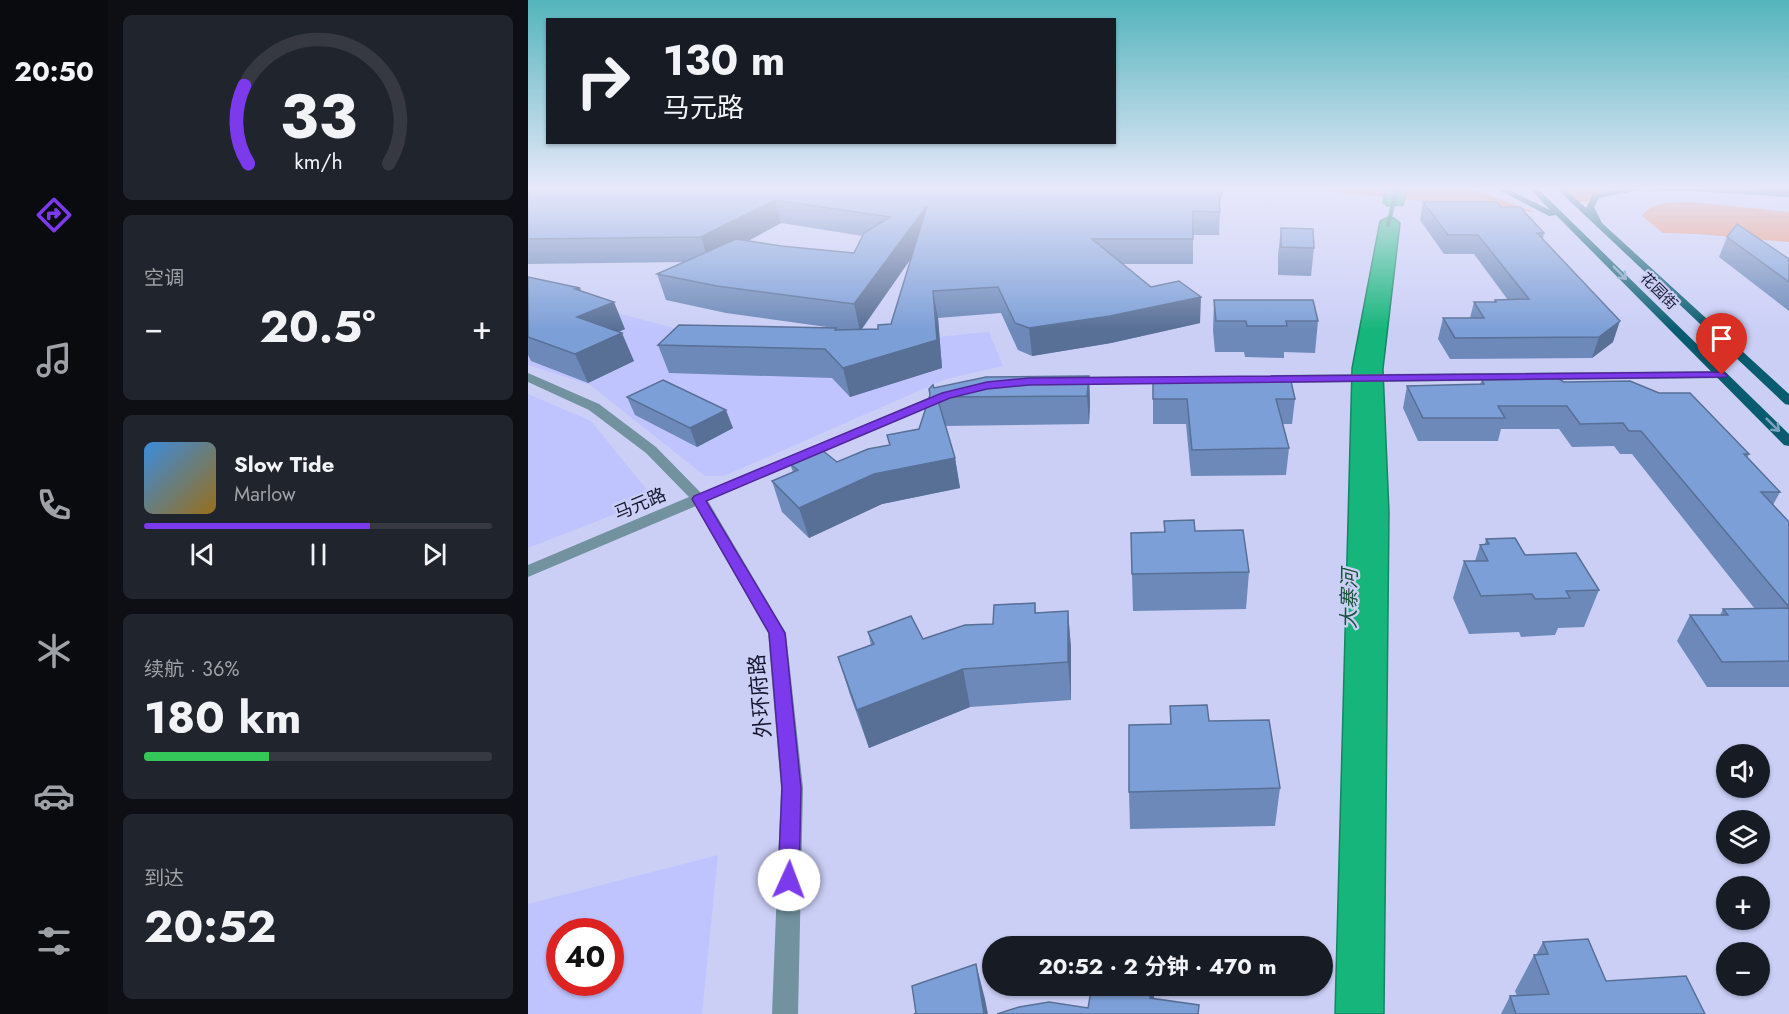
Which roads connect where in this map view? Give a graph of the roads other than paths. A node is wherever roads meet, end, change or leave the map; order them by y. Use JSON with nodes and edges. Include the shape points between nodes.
{"nodes":[{"id":1,"x":1582,"y":235,"type":"edge"},
{"id":2,"x":1612,"y":235,"type":"edge"},
{"id":3,"x":1722,"y":375,"type":"junction"},
{"id":4,"x":528,"y":377,"type":"edge"},
{"id":5,"x":1257,"y":379,"type":"edge"},
{"id":6,"x":1187,"y":380,"type":"edge"},
{"id":7,"x":1061,"y":381,"type":"edge"},
{"id":8,"x":956,"y":393,"type":"edge"},
{"id":9,"x":1789,"y":401,"type":"edge"},
{"id":10,"x":1789,"y":442,"type":"edge"},
{"id":11,"x":699,"y":499,"type":"junction"},
{"id":12,"x":528,"y":571,"type":"edge"},
{"id":13,"x":784,"y":1014,"type":"edge"}],
"edges":[{"from":1,"to":3,"type":"main road","name":"花园街","one_way":true},
{"from":2,"to":9,"type":"main road","name":"花园街"},
{"from":3,"to":5,"type":"street"},
{"from":3,"to":10,"type":"main road","name":"花园街","one_way":true},
{"from":4,"to":11,"type":"street","name":"外环府路","via":[[594,407],[651,450]]},
{"from":6,"to":7,"type":"street"},
{"from":8,"to":11,"type":"street","name":"马元路"},
{"from":11,"to":12,"type":"street","name":"马元路"},
{"from":11,"to":13,"type":"street","name":"外环府路","via":[[777,633],[792,788]]}]}
